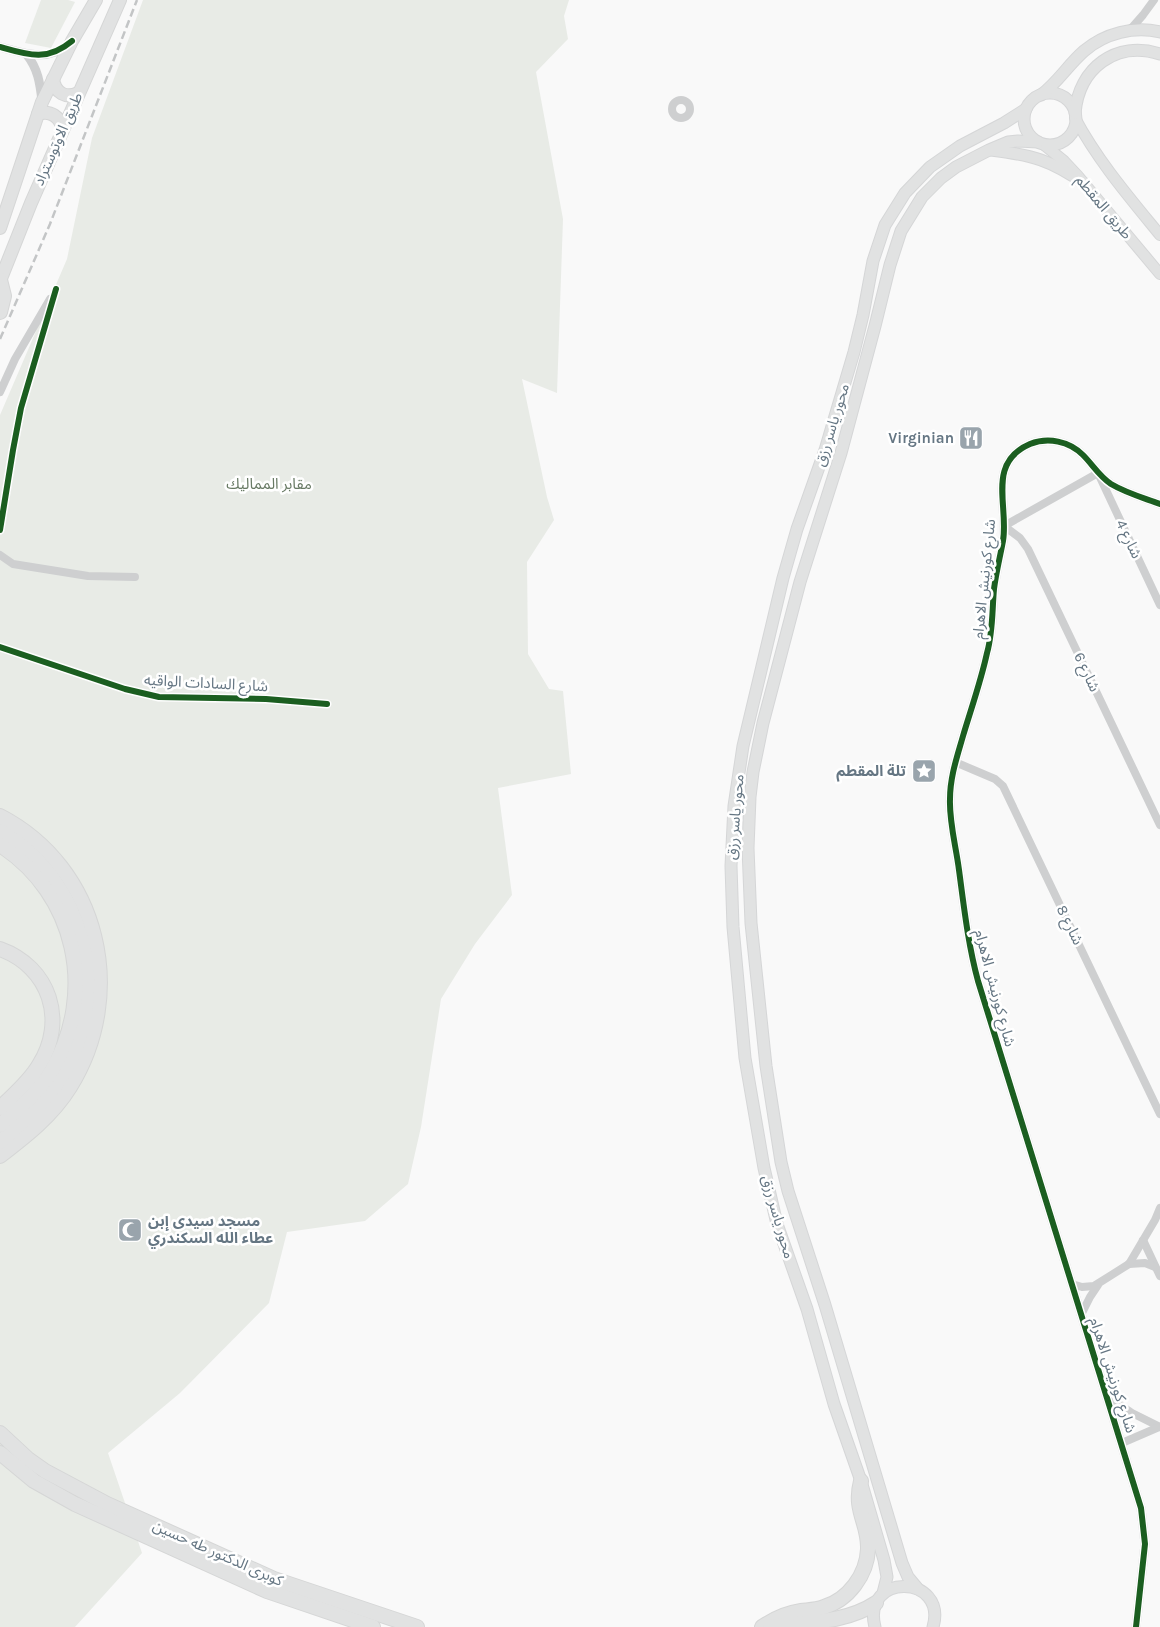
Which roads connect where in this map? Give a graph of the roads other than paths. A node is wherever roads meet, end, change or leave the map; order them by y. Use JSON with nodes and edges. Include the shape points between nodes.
{"nodes":[{"id":1,"x":96,"y":0,"type":"edge"},
{"id":2,"x":120,"y":0,"type":"edge"},
{"id":3,"x":1154,"y":0,"type":"edge"},
{"id":4,"x":1129,"y":31,"type":"junction"},
{"id":5,"x":1160,"y":32,"type":"edge"},
{"id":6,"x":72,"y":41,"type":"junction"},
{"id":7,"x":0,"y":47,"type":"edge"},
{"id":8,"x":1160,"y":54,"type":"edge"},
{"id":9,"x":27,"y":55,"type":"junction"},
{"id":10,"x":53,"y":79,"type":"junction"},
{"id":11,"x":78,"y":93,"type":"junction"},
{"id":12,"x":1041,"y":95,"type":"junction"},
{"id":13,"x":40,"y":108,"type":"junction"},
{"id":14,"x":1026,"y":109,"type":"junction"},
{"id":15,"x":1075,"y":116,"type":"junction"},
{"id":16,"x":63,"y":129,"type":"junction"},
{"id":17,"x":1040,"y":143,"type":"junction"},
{"id":18,"x":989,"y":150,"type":"junction"},
{"id":19,"x":1085,"y":184,"type":"junction"},
{"id":20,"x":0,"y":228,"type":"edge"},
{"id":21,"x":1160,"y":235,"type":"edge"},
{"id":22,"x":1160,"y":274,"type":"edge"},
{"id":23,"x":0,"y":280,"type":"edge"},
{"id":24,"x":0,"y":312,"type":"edge"},
{"id":25,"x":0,"y":392,"type":"edge"},
{"id":26,"x":0,"y":472,"type":"edge"},
{"id":27,"x":1098,"y":473,"type":"junction"},
{"id":28,"x":9,"y":475,"type":"junction"},
{"id":29,"x":1160,"y":504,"type":"edge"},
{"id":30,"x":1004,"y":526,"type":"junction"},
{"id":31,"x":0,"y":530,"type":"edge"},
{"id":32,"x":0,"y":555,"type":"edge"},
{"id":33,"x":135,"y":577,"type":"dead end"},
{"id":34,"x":1160,"y":605,"type":"edge"},
{"id":35,"x":0,"y":647,"type":"edge"},
{"id":36,"x":327,"y":704,"type":"dead end"},
{"id":37,"x":955,"y":762,"type":"junction"},
{"id":38,"x":0,"y":816,"type":"edge"},
{"id":39,"x":1160,"y":825,"type":"edge"},
{"id":40,"x":0,"y":831,"type":"edge"},
{"id":41,"x":0,"y":845,"type":"edge"},
{"id":42,"x":0,"y":948,"type":"edge"},
{"id":43,"x":0,"y":1108,"type":"edge"},
{"id":44,"x":1160,"y":1113,"type":"edge"},
{"id":45,"x":0,"y":1126,"type":"edge"},
{"id":46,"x":0,"y":1142,"type":"edge"},
{"id":47,"x":0,"y":1156,"type":"edge"},
{"id":48,"x":1160,"y":1208,"type":"edge"},
{"id":49,"x":1143,"y":1240,"type":"junction"},
{"id":50,"x":1129,"y":1264,"type":"junction"},
{"id":51,"x":1157,"y":1268,"type":"edge"},
{"id":52,"x":1160,"y":1276,"type":"edge"},
{"id":53,"x":1099,"y":1283,"type":"junction"},
{"id":54,"x":1072,"y":1284,"type":"junction"},
{"id":55,"x":1081,"y":1315,"type":"junction"},
{"id":56,"x":1107,"y":1396,"type":"junction"},
{"id":57,"x":1160,"y":1427,"type":"edge"},
{"id":58,"x":0,"y":1433,"type":"edge"},
{"id":59,"x":1122,"y":1443,"type":"junction"},
{"id":60,"x":0,"y":1454,"type":"edge"},
{"id":61,"x":861,"y":1482,"type":"junction"},
{"id":62,"x":918,"y":1589,"type":"junction"},
{"id":63,"x":880,"y":1598,"type":"junction"},
{"id":64,"x":373,"y":1627,"type":"edge"},
{"id":65,"x":417,"y":1627,"type":"edge"},
{"id":66,"x":762,"y":1627,"type":"edge"},
{"id":67,"x":770,"y":1627,"type":"edge"},
{"id":68,"x":874,"y":1627,"type":"edge"},
{"id":69,"x":934,"y":1627,"type":"edge"},
{"id":70,"x":1136,"y":1627,"type":"edge"}],
"edges":[{"from":1,"to":6,"type":"highway","name":"طريق الاوتوستراد"},
{"from":2,"to":11,"type":"highway","name":"طريق الاوتوستراد"},
{"from":3,"to":4,"type":"street"},
{"from":4,"to":5,"type":"main road"},
{"from":4,"to":12,"type":"main road","via":[[1111,35],[1092,45]]},
{"from":6,"to":9,"type":"street","via":[[56,52]]},
{"from":6,"to":10,"type":"highway","name":"طريق الاوتوستراد"},
{"from":7,"to":9,"type":"street"},
{"from":8,"to":15,"type":"main road","via":[[1134,49],[1106,58],[1082,84]]},
{"from":9,"to":13,"type":"street","via":[[39,76]]},
{"from":10,"to":11,"type":"highway","via":[[61,94],[70,96]]},
{"from":10,"to":13,"type":"highway","name":"طريق الاوتوستراد"},
{"from":11,"to":16,"type":"highway","name":"طريق الاوتوستراد"},
{"from":12,"to":14,"type":"main road"},
{"from":12,"to":15,"type":"main road","via":[[1062,96],[1070,103]]},
{"from":13,"to":16,"type":"highway","via":[[55,116]]},
{"from":13,"to":20,"type":"highway","name":"طريق الاوتوستراد"},
{"from":14,"to":17,"type":"main road","via":[[1024,125],[1029,135]]},
{"from":14,"to":61,"type":"main road","name":"محور ياسر رزق","via":[[930,167],[897,203],[880,237],[854,352],[783,578],[743,746],[734,806],[730,866],[733,927],[745,1058],[764,1168],[780,1232]]},
{"from":15,"to":17,"type":"main road","via":[[1074,129],[1066,139],[1055,144]]},
{"from":15,"to":21,"type":"main road","name":"طريق المقطم","via":[[1105,167]]},
{"from":16,"to":23,"type":"highway","name":"طريق الاوتوستراد"},
{"from":17,"to":18,"type":"main road","name":"محور ياسر رزق","via":[[1008,142]]},
{"from":17,"to":19,"type":"main road","name":"طريق المقطم","via":[[1064,161]]},
{"from":18,"to":19,"type":"main road","via":[[1043,159]]},
{"from":18,"to":62,"type":"main road","name":"محور ياسر رزق","via":[[956,167],[931,187],[906,219],[896,244],[852,416],[800,582],[766,714],[754,772],[749,823],[750,924],[766,1066],[783,1170],[902,1563]]},
{"from":19,"to":22,"type":"main road","name":"طريق المقطم"},
{"from":23,"to":24,"type":"highway","via":[[4,296]]},
{"from":25,"to":28,"type":"street","via":[[15,359],[56,289],[23,400]]},
{"from":26,"to":28,"type":"street"},
{"from":27,"to":29,"type":"street","name":"شارع كورنيش الاهرام","via":[[1118,488]]},
{"from":27,"to":30,"type":"street"},
{"from":27,"to":30,"type":"street","name":"شارع كورنيش الاهرام","via":[[1082,454],[1058,441],[1040,441],[1023,448],[1010,460],[1002,477]]},
{"from":27,"to":34,"type":"street","name":"شارع 4"},
{"from":28,"to":31,"type":"street"},
{"from":30,"to":37,"type":"street","name":"شارع كورنيش الاهرام","via":[[988,650]]},
{"from":30,"to":39,"type":"street","name":"شارع 6","via":[[1028,549]]},
{"from":32,"to":33,"type":"street","via":[[12,564],[88,576]]},
{"from":35,"to":36,"type":"street","name":"شارع السادات الواقيه","via":[[124,689],[152,695]]},
{"from":37,"to":44,"type":"street","name":"شارع 8","via":[[1004,786]]},
{"from":37,"to":54,"type":"street","name":"شارع كورنيش الاهرام","via":[[950,810],[969,944]]},
{"from":38,"to":47,"type":"highway","via":[[40,844],[76,889],[92,926],[100,977],[94,1032],[73,1081],[52,1111]]},
{"from":40,"to":46,"type":"highway","via":[[32,854],[63,892],[82,939],[88,985],[81,1030],[63,1073],[40,1104]]},
{"from":41,"to":45,"type":"highway","via":[[27,866],[54,901],[69,936],[76,986],[70,1024],[57,1060],[38,1090]]},
{"from":42,"to":43,"type":"highway","via":[[21,959],[38,977],[49,997],[53,1024],[48,1049],[39,1065],[28,1081]]},
{"from":48,"to":49,"type":"street"},
{"from":49,"to":50,"type":"street"},
{"from":49,"to":51,"type":"street"},
{"from":50,"to":51,"type":"street","via":[[1140,1262]]},
{"from":50,"to":53,"type":"street"},
{"from":51,"to":52,"type":"street"},
{"from":53,"to":54,"type":"street","via":[[1088,1287]]},
{"from":53,"to":55,"type":"street"},
{"from":54,"to":55,"type":"street","name":"شارع كورنيش الاهرام"},
{"from":55,"to":56,"type":"street","name":"شارع كورنيش الاهرام"},
{"from":56,"to":57,"type":"street"},
{"from":56,"to":59,"type":"street","name":"شارع كورنيش الاهرام"},
{"from":57,"to":59,"type":"street"},
{"from":58,"to":65,"type":"highway","name":"كوبرى الدكتور طه حسين","via":[[28,1459],[84,1493],[239,1564],[310,1592]]},
{"from":59,"to":70,"type":"street","name":"شارع كورنيش الاهرام","via":[[1141,1508],[1144,1532]]},
{"from":60,"to":64,"type":"highway","name":"كوبرى الدكتور طه حسين","via":[[54,1494],[266,1591]]},
{"from":61,"to":63,"type":"main road","name":"محور ياسر رزق","via":[[886,1569],[887,1577]]},
{"from":61,"to":66,"type":"highway","via":[[858,1502],[868,1552],[854,1586],[832,1604],[790,1613]]},
{"from":62,"to":63,"type":"main road","via":[[900,1586]]},
{"from":62,"to":69,"type":"main road","name":"محور ياسر رزق","via":[[928,1596],[934,1607]]},
{"from":63,"to":67,"type":"highway","via":[[857,1614],[843,1618]]},
{"from":63,"to":68,"type":"main road","name":"محور ياسر رزق","via":[[873,1615]]}]}
